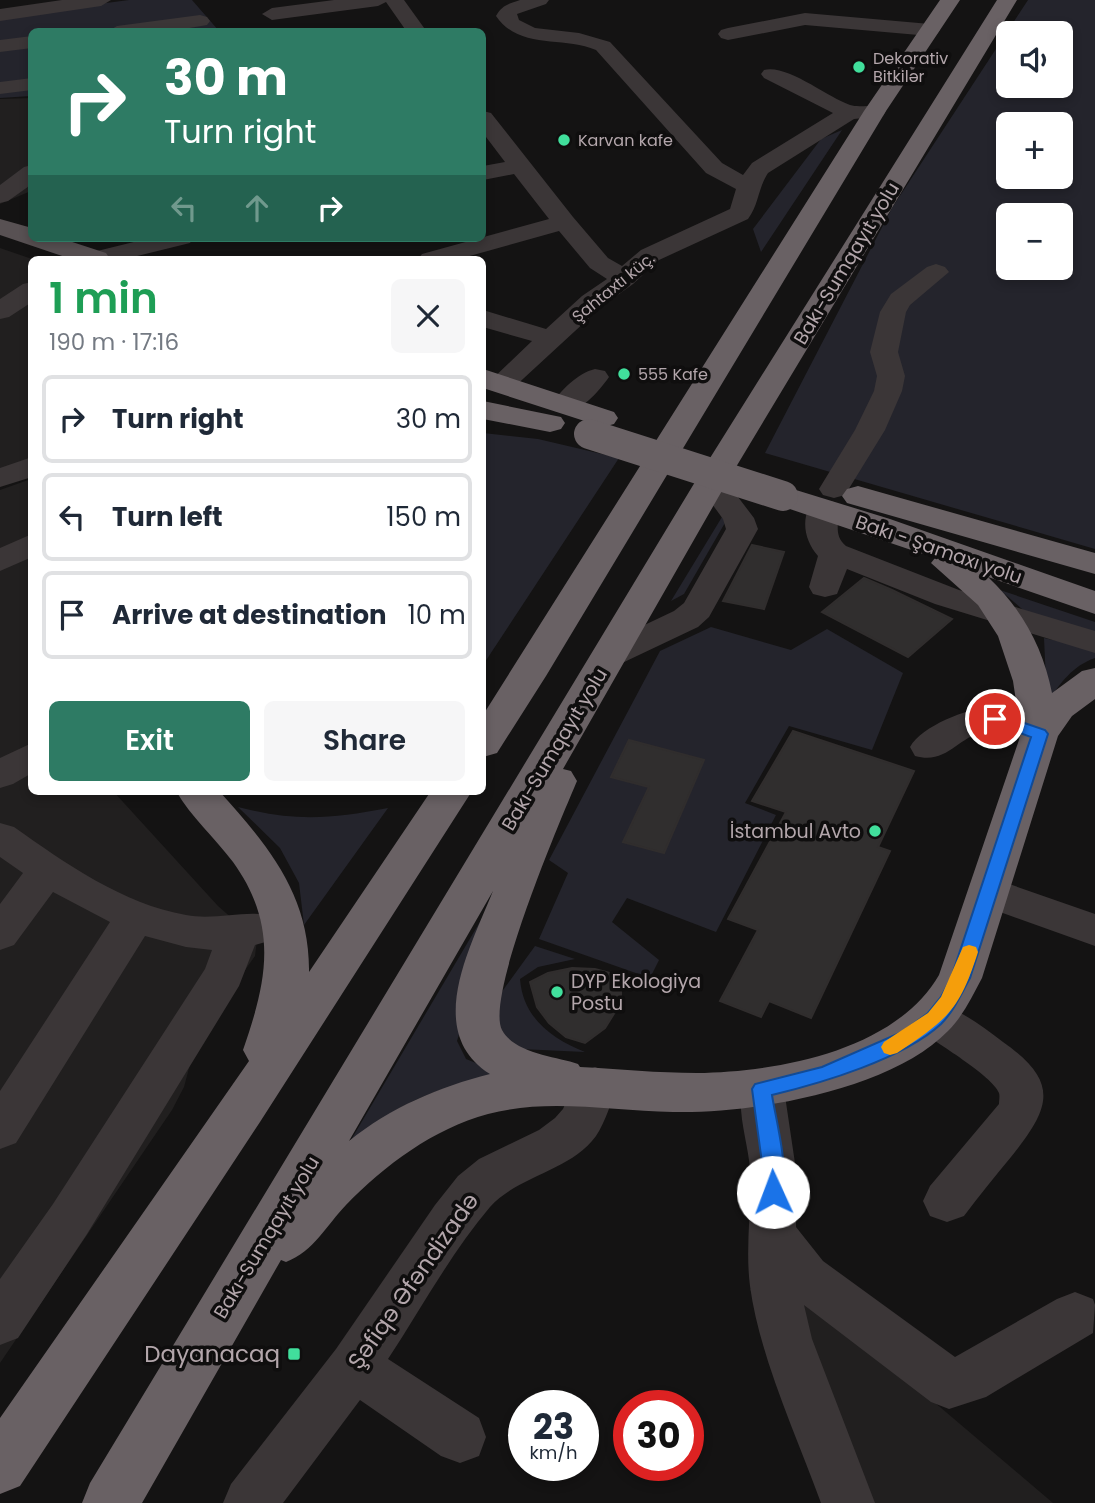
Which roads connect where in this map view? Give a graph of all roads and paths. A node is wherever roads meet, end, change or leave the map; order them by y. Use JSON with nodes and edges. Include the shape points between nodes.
{"nodes":[{"id":1,"x":100,"y":0,"type":"edge"},
{"id":2,"x":378,"y":0,"type":"edge"},
{"id":3,"x":394,"y":0,"type":"edge"},
{"id":4,"x":540,"y":0,"type":"edge"},
{"id":5,"x":950,"y":0,"type":"edge"},
{"id":6,"x":1007,"y":0,"type":"edge"},
{"id":7,"x":272,"y":13,"type":"dead end"},
{"id":8,"x":0,"y":15,"type":"edge"},
{"id":9,"x":200,"y":21,"type":"dead end"},
{"id":10,"x":147,"y":28,"type":"edge"},
{"id":11,"x":414,"y":28,"type":"edge"},
{"id":12,"x":930,"y":30,"type":"junction"},
{"id":13,"x":727,"y":34,"type":"dead end"},
{"id":14,"x":28,"y":42,"type":"edge"},
{"id":15,"x":0,"y":46,"type":"edge"},
{"id":16,"x":771,"y":74,"type":"dead end"},
{"id":17,"x":28,"y":84,"type":"edge"},
{"id":18,"x":0,"y":88,"type":"edge"},
{"id":19,"x":862,"y":112,"type":"junction"},
{"id":20,"x":486,"y":122,"type":"edge"},
{"id":21,"x":519,"y":166,"type":"junction"},
{"id":22,"x":486,"y":172,"type":"edge"},
{"id":23,"x":28,"y":175,"type":"edge"},
{"id":24,"x":748,"y":184,"type":"junction"},
{"id":25,"x":0,"y":196,"type":"edge"},
{"id":26,"x":564,"y":222,"type":"junction"},
{"id":27,"x":0,"y":227,"type":"edge"},
{"id":28,"x":28,"y":235,"type":"edge"},
{"id":29,"x":50,"y":242,"type":"edge"},
{"id":30,"x":164,"y":242,"type":"edge"},
{"id":31,"x":88,"y":256,"type":"edge"},
{"id":32,"x":108,"y":256,"type":"edge"},
{"id":33,"x":442,"y":256,"type":"edge"},
{"id":34,"x":936,"y":272,"type":"dead end"},
{"id":35,"x":0,"y":278,"type":"edge"},
{"id":36,"x":624,"y":279,"type":"junction"},
{"id":37,"x":28,"y":288,"type":"edge"},
{"id":38,"x":28,"y":292,"type":"edge"},
{"id":39,"x":0,"y":311,"type":"edge"},
{"id":40,"x":486,"y":319,"type":"edge"},
{"id":41,"x":551,"y":339,"type":"junction"},
{"id":42,"x":595,"y":377,"type":"dead end"},
{"id":43,"x":492,"y":381,"type":"edge"},
{"id":44,"x":565,"y":405,"type":"junction"},
{"id":45,"x":486,"y":410,"type":"edge"},
{"id":46,"x":596,"y":426,"type":"junction"},
{"id":47,"x":28,"y":468,"type":"edge"},
{"id":48,"x":0,"y":478,"type":"edge"},
{"id":49,"x":711,"y":482,"type":"junction"},
{"id":50,"x":828,"y":499,"type":"junction"},
{"id":51,"x":878,"y":527,"type":"junction"},
{"id":52,"x":28,"y":546,"type":"edge"},
{"id":53,"x":835,"y":553,"type":"junction"},
{"id":54,"x":0,"y":561,"type":"edge"},
{"id":55,"x":1095,"y":564,"type":"edge"},
{"id":56,"x":825,"y":587,"type":"dead end"},
{"id":57,"x":1095,"y":588,"type":"edge"},
{"id":58,"x":1095,"y":603,"type":"edge"},
{"id":59,"x":1008,"y":617,"type":"junction"},
{"id":60,"x":1095,"y":642,"type":"edge"},
{"id":61,"x":608,"y":656,"type":"junction"},
{"id":62,"x":533,"y":668,"type":"junction"},
{"id":63,"x":1095,"y":680,"type":"edge"},
{"id":64,"x":486,"y":709,"type":"edge"},
{"id":65,"x":1040,"y":734,"type":"junction"},
{"id":66,"x":486,"y":739,"type":"edge"},
{"id":67,"x":929,"y":747,"type":"dead end"},
{"id":68,"x":28,"y":758,"type":"edge"},
{"id":69,"x":0,"y":775,"type":"edge"},
{"id":70,"x":199,"y":795,"type":"edge"},
{"id":71,"x":449,"y":795,"type":"edge"},
{"id":72,"x":0,"y":837,"type":"edge"},
{"id":73,"x":47,"y":871,"type":"junction"},
{"id":74,"x":989,"y":892,"type":"junction"},
{"id":75,"x":136,"y":916,"type":"junction"},
{"id":76,"x":285,"y":925,"type":"junction"},
{"id":77,"x":1095,"y":930,"type":"edge"},
{"id":78,"x":239,"y":931,"type":"junction"},
{"id":79,"x":0,"y":934,"type":"edge"},
{"id":80,"x":934,"y":1018,"type":"junction"},
{"id":81,"x":594,"y":1086,"type":"junction"},
{"id":82,"x":762,"y":1089,"type":"junction"},
{"id":83,"x":243,"y":1108,"type":"junction"},
{"id":84,"x":0,"y":1129,"type":"edge"},
{"id":85,"x":947,"y":1201,"type":"dead end"},
{"id":86,"x":772,"y":1234,"type":"junction"},
{"id":87,"x":1075,"y":1315,"type":"dead end"},
{"id":88,"x":0,"y":1321,"type":"edge"},
{"id":89,"x":191,"y":1363,"type":"junction"},
{"id":90,"x":354,"y":1366,"type":"junction"},
{"id":91,"x":460,"y":1437,"type":"dead end"},
{"id":92,"x":0,"y":1466,"type":"edge"},
{"id":93,"x":110,"y":1503,"type":"edge"},
{"id":94,"x":250,"y":1503,"type":"edge"},
{"id":95,"x":848,"y":1503,"type":"edge"}],
"edges":[{"from":1,"to":8,"type":"street"},
{"from":2,"to":7,"type":"street"},
{"from":3,"to":11,"type":"street"},
{"from":4,"to":24,"type":"street","via":[[509,10],[504,31],[585,39],[603,46],[714,168]]},
{"from":5,"to":12,"type":"highway"},
{"from":6,"to":49,"type":"highway","name":"Bakı-Sumqayıt yolu"},
{"from":9,"to":10,"type":"street"},
{"from":12,"to":13,"type":"street","via":[[805,19]]},
{"from":12,"to":19,"type":"highway"},
{"from":14,"to":15,"type":"street"},
{"from":16,"to":19,"type":"street"},
{"from":17,"to":18,"type":"street"},
{"from":19,"to":24,"type":"street","via":[[760,168]]},
{"from":19,"to":62,"type":"highway"},
{"from":20,"to":21,"type":"street"},
{"from":21,"to":22,"type":"street"},
{"from":21,"to":26,"type":"street"},
{"from":23,"to":25,"type":"street"},
{"from":24,"to":36,"type":"street","name":"Şahtaxtı küç.","via":[[739,214],[650,255]]},
{"from":26,"to":33,"type":"street"},
{"from":26,"to":36,"type":"street","via":[[599,263]]},
{"from":27,"to":28,"type":"main road"},
{"from":29,"to":31,"type":"main road"},
{"from":30,"to":32,"type":"street"},
{"from":34,"to":50,"type":"street","via":[[892,312],[884,352],[891,376],[888,391]]},
{"from":35,"to":37,"type":"street"},
{"from":36,"to":41,"type":"street","name":"Şahtaxtı küç."},
{"from":38,"to":39,"type":"street"},
{"from":40,"to":41,"type":"street"},
{"from":41,"to":43,"type":"street","name":"Şahtaxtı küç."},
{"from":42,"to":44,"type":"street"},
{"from":43,"to":44,"type":"highway"},
{"from":44,"to":46,"type":"highway"},
{"from":45,"to":46,"type":"highway"},
{"from":46,"to":50,"type":"highway","name":"Bakı - Şamaxı yolu","bridge":true},
{"from":47,"to":48,"type":"street"},
{"from":49,"to":61,"type":"highway","name":"Bakı-Sumqayıt yolu"},
{"from":49,"to":61,"type":"street","via":[[742,529],[697,610],[686,620]]},
{"from":50,"to":51,"type":"highway","name":"Bakı - Şamaxı yolu"},
{"from":50,"to":53,"type":"street","via":[[820,538]]},
{"from":50,"to":55,"type":"highway","name":"Bakı - Şamaxı yolu","via":[[930,514]]},
{"from":51,"to":57,"type":"highway","via":[[955,542]]},
{"from":51,"to":58,"type":"highway","name":"Bakı - Şamaxı yolu"},
{"from":51,"to":59,"type":"highway","via":[[974,579]]},
{"from":52,"to":54,"type":"street"},
{"from":53,"to":56,"type":"street"},
{"from":53,"to":59,"type":"street"},
{"from":59,"to":60,"type":"street"},
{"from":59,"to":65,"type":"highway","via":[[1027,659]]},
{"from":61,"to":81,"type":"highway","via":[[521,868],[476,1008],[477,1025],[495,1054],[520,1066]]},
{"from":61,"to":89,"type":"highway","name":"Bakı-Sumqayıt yolu"},
{"from":62,"to":64,"type":"highway"},
{"from":62,"to":66,"type":"highway"},
{"from":63,"to":65,"type":"highway","via":[[1059,707]]},
{"from":65,"to":67,"type":"street","via":[[985,718]]},
{"from":65,"to":74,"type":"highway"},
{"from":68,"to":69,"type":"street"},
{"from":70,"to":76,"type":"highway","via":[[254,858],[275,894]]},
{"from":71,"to":83,"type":"highway"},
{"from":72,"to":73,"type":"street"},
{"from":73,"to":75,"type":"street"},
{"from":73,"to":79,"type":"street"},
{"from":74,"to":77,"type":"street"},
{"from":74,"to":80,"type":"highway","via":[[960,978],[948,1003]]},
{"from":75,"to":78,"type":"street","via":[[195,932]]},
{"from":75,"to":84,"type":"street"},
{"from":76,"to":78,"type":"street"},
{"from":76,"to":83,"type":"highway","via":[[290,963],[279,1018]]},
{"from":78,"to":88,"type":"street","via":[[224,974]]},
{"from":80,"to":82,"type":"highway","via":[[885,1050],[825,1074]]},
{"from":80,"to":85,"type":"street","via":[[1000,1065],[1017,1082],[1023,1102],[1019,1113]]},
{"from":81,"to":82,"type":"highway","via":[[643,1091]]},
{"from":81,"to":89,"type":"highway","via":[[536,1087],[487,1095],[400,1130],[326,1192]]},
{"from":81,"to":90,"type":"street","name":"Şəfiqə Əfəndizadə","via":[[581,1121],[571,1132],[495,1174],[475,1191]]},
{"from":82,"to":86,"type":"street","via":[[773,1170]]},
{"from":83,"to":92,"type":"highway"},
{"from":86,"to":87,"type":"street","via":[[806,1277],[949,1384],[968,1379]]},
{"from":86,"to":95,"type":"street","via":[[775,1286],[787,1339]]},
{"from":89,"to":93,"type":"highway","name":"Bakı-Sumqayıt yolu"},
{"from":90,"to":91,"type":"street"},
{"from":90,"to":94,"type":"street","name":"Şəfiqə Əfəndizadə"}]}
